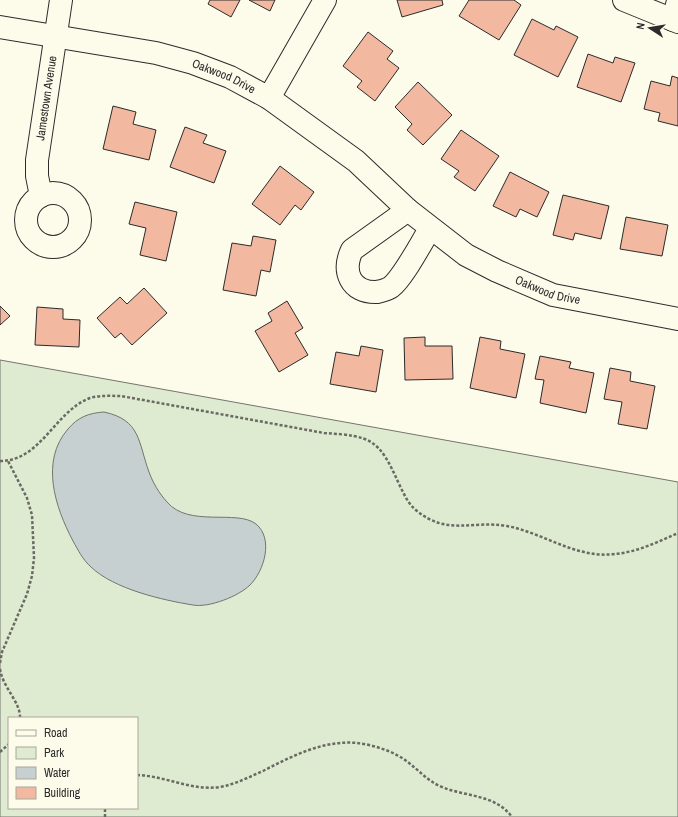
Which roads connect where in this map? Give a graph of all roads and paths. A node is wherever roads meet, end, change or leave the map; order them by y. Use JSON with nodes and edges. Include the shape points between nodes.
{"nodes":[{"id":1,"x":61,"y":0,"type":"edge"},
{"id":2,"x":325,"y":0,"type":"edge"},
{"id":3,"x":624,"y":0,"type":"edge"},
{"id":4,"x":676,"y":15,"type":"edge"},
{"id":5,"x":0,"y":27,"type":"edge"},
{"id":6,"x":56,"y":35,"type":"junction"},
{"id":7,"x":269,"y":98,"type":"junction"},
{"id":8,"x":41,"y":196,"type":"dead end"},
{"id":9,"x":408,"y":210,"type":"junction"},
{"id":10,"x":430,"y":228,"type":"junction"},
{"id":11,"x":678,"y":319,"type":"edge"},
{"id":12,"x":0,"y":462,"type":"edge"},
{"id":13,"x":8,"y":462,"type":"junction"},
{"id":14,"x":678,"y":533,"type":"edge"},
{"id":15,"x":0,"y":662,"type":"edge"},
{"id":16,"x":0,"y":669,"type":"edge"},
{"id":17,"x":20,"y":717,"type":"edge"},
{"id":18,"x":8,"y":745,"type":"edge"},
{"id":19,"x":0,"y":752,"type":"edge"},
{"id":20,"x":138,"y":775,"type":"edge"},
{"id":21,"x":512,"y":817,"type":"edge"}],
"edges":[{"from":1,"to":6,"type":"street","name":"Jamestown Avenue"},
{"from":2,"to":7,"type":"street"},
{"from":3,"to":4,"type":"street"},
{"from":5,"to":6,"type":"street","name":"Oakwood Drive"},
{"from":6,"to":7,"type":"street","name":"Oakwood Drive","via":[[156,53],[193,63],[230,77]]},
{"from":6,"to":8,"type":"street","name":"Jamestown Avenue","via":[[37,160]]},
{"from":7,"to":9,"type":"street","name":"Oakwood Drive","via":[[356,161]]},
{"from":9,"to":10,"type":"street","name":"Oakwood Drive"},
{"from":9,"to":10,"type":"street","via":[[352,250],[347,268],[354,284],[361,290],[371,292],[391,287]]},
{"from":10,"to":11,"type":"street","name":"Oakwood Drive","via":[[466,255],[553,295]]},
{"from":12,"to":13,"type":"path"},
{"from":13,"to":14,"type":"path","via":[[29,452],[74,408],[90,398],[121,396],[367,439],[379,447],[388,458],[407,500],[416,511],[432,521],[450,527],[489,524],[507,526],[577,552],[597,554],[631,551]]},
{"from":13,"to":15,"type":"path","via":[[27,498],[32,515],[34,558],[27,594]]},
{"from":16,"to":17,"type":"path"},
{"from":18,"to":19,"type":"path"},
{"from":20,"to":21,"type":"path","via":[[187,786],[221,786],[241,781],[313,748],[334,743],[353,743],[388,750],[440,787],[491,800],[505,808]]}]}
